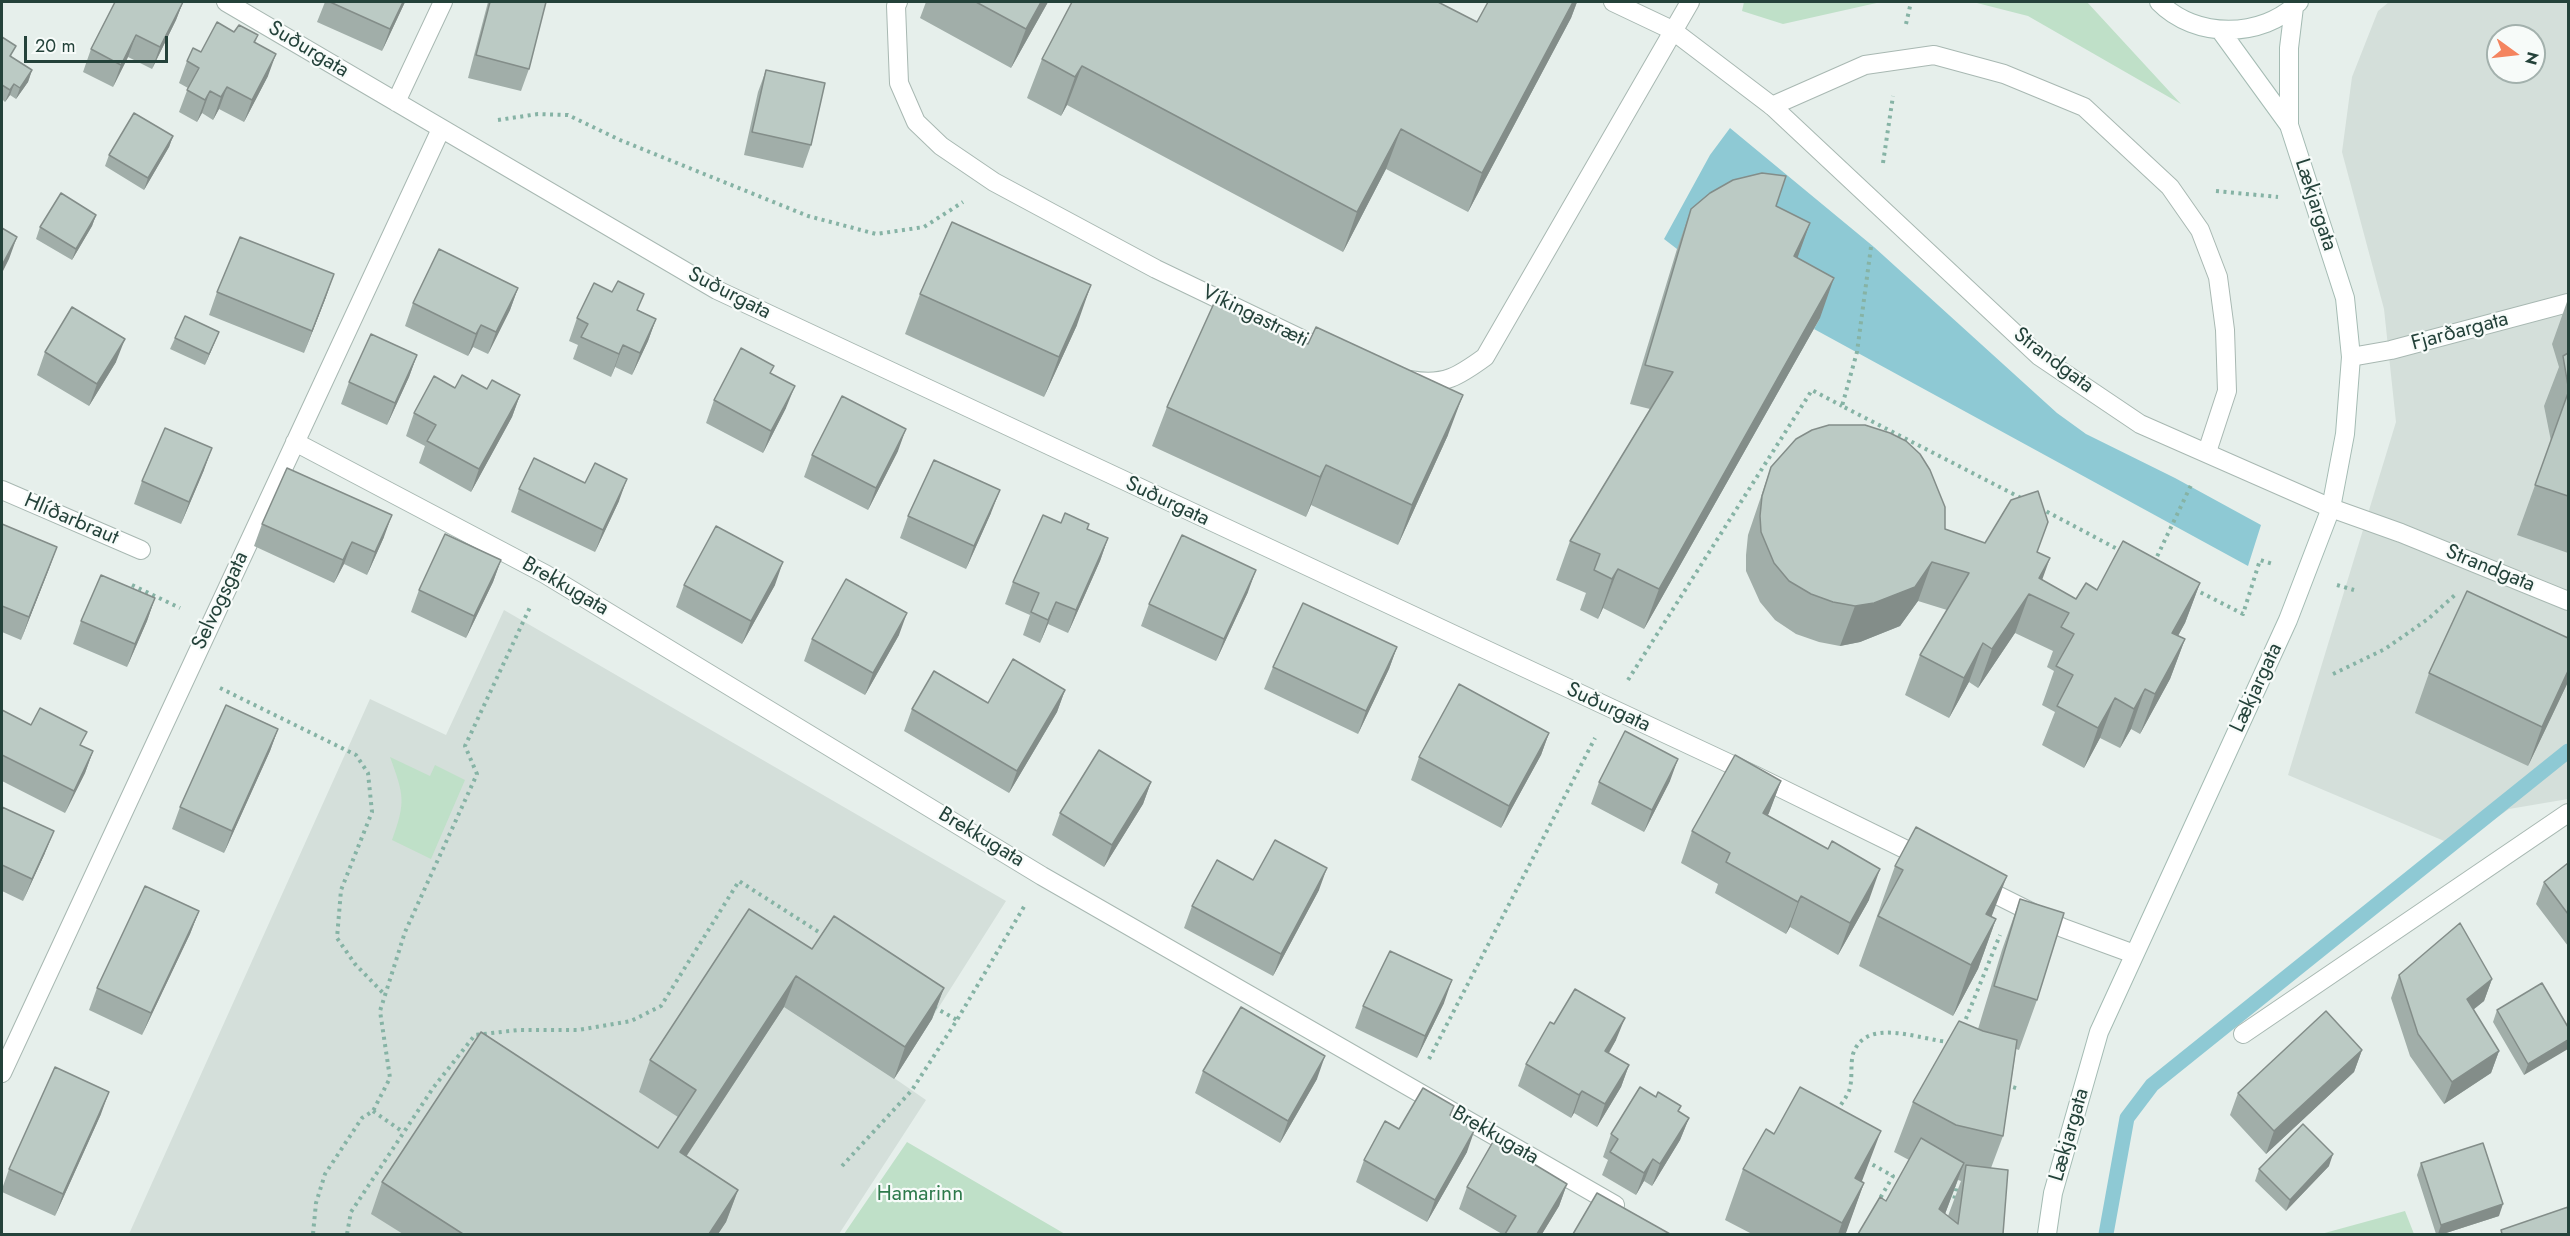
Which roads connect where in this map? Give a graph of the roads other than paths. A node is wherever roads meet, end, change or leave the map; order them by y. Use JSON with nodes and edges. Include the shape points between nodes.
{"nodes":[{"id":1,"x":226,"y":2,"type":"edge"},
{"id":2,"x":443,"y":2,"type":"edge"},
{"id":3,"x":897,"y":2,"type":"edge"},
{"id":4,"x":1613,"y":2,"type":"edge"},
{"id":5,"x":1690,"y":2,"type":"edge"},
{"id":6,"x":2159,"y":2,"type":"edge"},
{"id":7,"x":2296,"y":4,"type":"edge"},
{"id":8,"x":1672,"y":30,"type":"junction"},
{"id":9,"x":2220,"y":30,"type":"junction"},
{"id":10,"x":396,"y":102,"type":"junction"},
{"id":11,"x":1772,"y":106,"type":"junction"},
{"id":12,"x":2289,"y":125,"type":"junction"},
{"id":13,"x":441,"y":129,"type":"junction"},
{"id":14,"x":2568,"y":303,"type":"edge"},
{"id":15,"x":2350,"y":357,"type":"junction"},
{"id":16,"x":1348,"y":362,"type":"edge"},
{"id":17,"x":1392,"y":376,"type":"edge"},
{"id":18,"x":296,"y":442,"type":"junction"},
{"id":19,"x":2207,"y":452,"type":"junction"},
{"id":20,"x":2,"y":490,"type":"edge"},
{"id":21,"x":2331,"y":508,"type":"junction"},
{"id":22,"x":141,"y":550,"type":"road end"},
{"id":23,"x":2568,"y":601,"type":"edge"},
{"id":24,"x":2568,"y":813,"type":"edge"},
{"id":25,"x":1938,"y":866,"type":"edge"},
{"id":26,"x":1959,"y":876,"type":"edge"},
{"id":27,"x":2134,"y":954,"type":"junction"},
{"id":28,"x":2243,"y":1034,"type":"dead end"},
{"id":29,"x":2,"y":1073,"type":"edge"},
{"id":30,"x":1635,"y":1217,"type":"edge"},
{"id":31,"x":2046,"y":1234,"type":"edge"}],
"edges":[{"from":1,"to":10,"type":"street","name":"Suðurgata"},
{"from":2,"to":10,"type":"street"},
{"from":3,"to":16,"type":"street","name":"Víkingastræti","via":[[899,83],[916,122],[941,146],[994,182],[1156,269]]},
{"from":4,"to":8,"type":"street","name":"Strandgata"},
{"from":5,"to":8,"type":"street"},
{"from":6,"to":9,"type":"street","via":[[2181,19]]},
{"from":7,"to":9,"type":"street","via":[[2272,21],[2247,29]]},
{"from":7,"to":12,"type":"street","name":"Lækjargata","via":[[2289,48]]},
{"from":8,"to":11,"type":"street","name":"Strandgata"},
{"from":8,"to":17,"type":"street","via":[[1485,357],[1448,379],[1426,383]]},
{"from":9,"to":12,"type":"street","name":"Lækjargata"},
{"from":10,"to":13,"type":"street","name":"Suðurgata"},
{"from":11,"to":19,"type":"street","name":"Strandgata","via":[[2039,356],[2140,424]]},
{"from":11,"to":19,"type":"street","via":[[1865,65],[1934,55],[2004,74],[2084,107],[2170,187],[2200,230],[2218,277],[2227,391]]},
{"from":12,"to":15,"type":"street","name":"Lækjargata","via":[[2345,298]]},
{"from":13,"to":18,"type":"street","name":"Selvogsgata"},
{"from":13,"to":25,"type":"street","name":"Suðurgata","via":[[717,290],[1756,776]]},
{"from":14,"to":15,"type":"street","name":"Fjarðargata","via":[[2391,350]]},
{"from":15,"to":21,"type":"street","name":"Lækjargata","via":[[2345,434]]},
{"from":18,"to":29,"type":"street","name":"Selvogsgata"},
{"from":18,"to":30,"type":"street","name":"Brekkugata","via":[[546,574],[1042,876]]},
{"from":19,"to":21,"type":"street","name":"Strandgata"},
{"from":20,"to":22,"type":"street","name":"Hlíðarbraut"},
{"from":21,"to":23,"type":"street","name":"Strandgata"},
{"from":21,"to":27,"type":"street","name":"Lækjargata","via":[[2288,620]]},
{"from":24,"to":28,"type":"street"},
{"from":26,"to":27,"type":"street","via":[[2063,928]]},
{"from":27,"to":31,"type":"street","name":"Lækjargata","via":[[2099,1032],[2053,1192]]}]}
